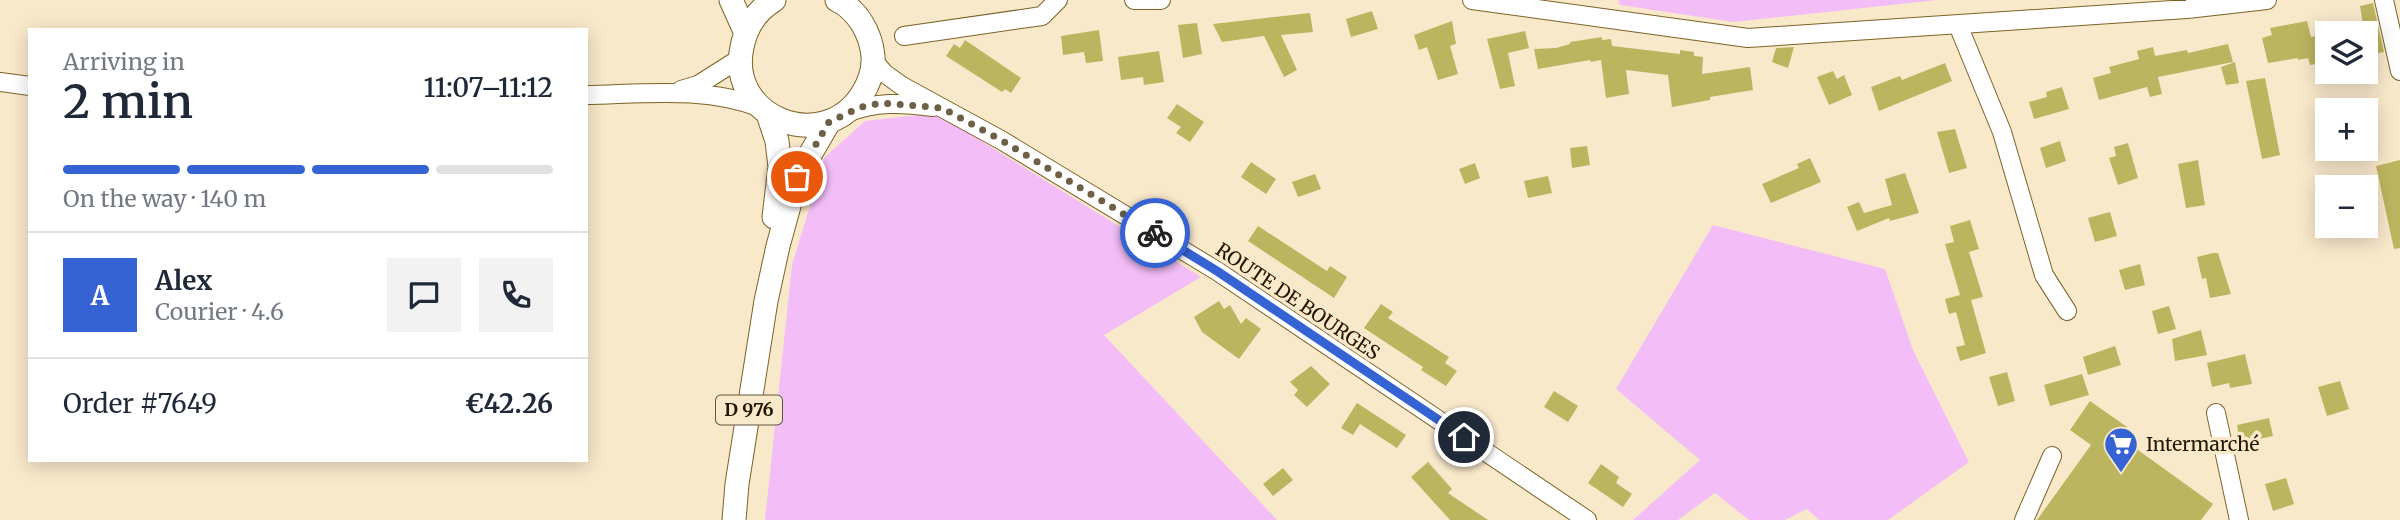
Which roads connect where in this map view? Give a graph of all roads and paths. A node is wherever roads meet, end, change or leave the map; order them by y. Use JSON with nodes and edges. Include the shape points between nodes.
{"nodes":[{"id":1,"x":731,"y":0,"type":"edge"},
{"id":2,"x":774,"y":0,"type":"edge"},
{"id":3,"x":837,"y":0,"type":"edge"},
{"id":4,"x":1058,"y":0,"type":"edge"},
{"id":5,"x":1134,"y":0,"type":"edge"},
{"id":6,"x":1161,"y":0,"type":"edge"},
{"id":7,"x":1472,"y":0,"type":"edge"},
{"id":8,"x":2267,"y":0,"type":"edge"},
{"id":9,"x":2384,"y":0,"type":"edge"},
{"id":10,"x":860,"y":11,"type":"edge"},
{"id":11,"x":1958,"y":24,"type":"junction"},
{"id":12,"x":745,"y":31,"type":"junction"},
{"id":13,"x":904,"y":37,"type":"dead end"},
{"id":14,"x":739,"y":59,"type":"junction"},
{"id":15,"x":873,"y":60,"type":"junction"},
{"id":16,"x":2400,"y":71,"type":"edge"},
{"id":17,"x":0,"y":82,"type":"edge"},
{"id":18,"x":28,"y":86,"type":"edge"},
{"id":19,"x":671,"y":93,"type":"junction"},
{"id":20,"x":588,"y":96,"type":"edge"},
{"id":21,"x":942,"y":108,"type":"junction"},
{"id":22,"x":764,"y":111,"type":"junction"},
{"id":23,"x":833,"y":120,"type":"junction"},
{"id":24,"x":766,"y":301,"type":"junction"},
{"id":25,"x":2067,"y":311,"type":"dead end"},
{"id":26,"x":2216,"y":413,"type":"dead end"},
{"id":27,"x":2052,"y":456,"type":"dead end"},
{"id":28,"x":734,"y":520,"type":"edge"},
{"id":29,"x":1587,"y":520,"type":"edge"},
{"id":30,"x":2024,"y":520,"type":"edge"},
{"id":31,"x":2239,"y":520,"type":"edge"}],
"edges":[{"from":1,"to":12,"type":"main road"},
{"from":2,"to":12,"type":"main road"},
{"from":3,"to":10,"type":"main road"},
{"from":4,"to":13,"type":"street","via":[[1042,16]]},
{"from":5,"to":6,"type":"street"},
{"from":7,"to":11,"type":"street","via":[[1748,37]]},
{"from":8,"to":11,"type":"street"},
{"from":9,"to":16,"type":"street"},
{"from":10,"to":15,"type":"main road"},
{"from":11,"to":25,"type":"street","via":[[2002,132],[2044,275]]},
{"from":12,"to":14,"type":"main road"},
{"from":14,"to":19,"type":"street","via":[[698,86]]},
{"from":14,"to":22,"type":"main road","via":[[747,91]]},
{"from":15,"to":21,"type":"street","name":"ROUTE DE BOURGES","via":[[902,86]]},
{"from":15,"to":23,"type":"main road","via":[[868,86],[855,105]]},
{"from":17,"to":18,"type":"street"},
{"from":19,"to":20,"type":"street"},
{"from":19,"to":22,"type":"street","via":[[739,99]]},
{"from":21,"to":23,"type":"street","name":"ROUTE DE BOURGES","via":[[882,103]]},
{"from":21,"to":29,"type":"street","name":"ROUTE DE BOURGES","via":[[1217,271]]},
{"from":22,"to":23,"type":"main road","via":[[803,126]]},
{"from":22,"to":24,"type":"main road","number":"D 976","via":[[777,141],[780,167]]},
{"from":23,"to":24,"type":"main road","number":"D 976","via":[[797,177]]},
{"from":24,"to":28,"type":"main road","number":"D 976"},
{"from":26,"to":31,"type":"street"},
{"from":27,"to":30,"type":"street"}]}
